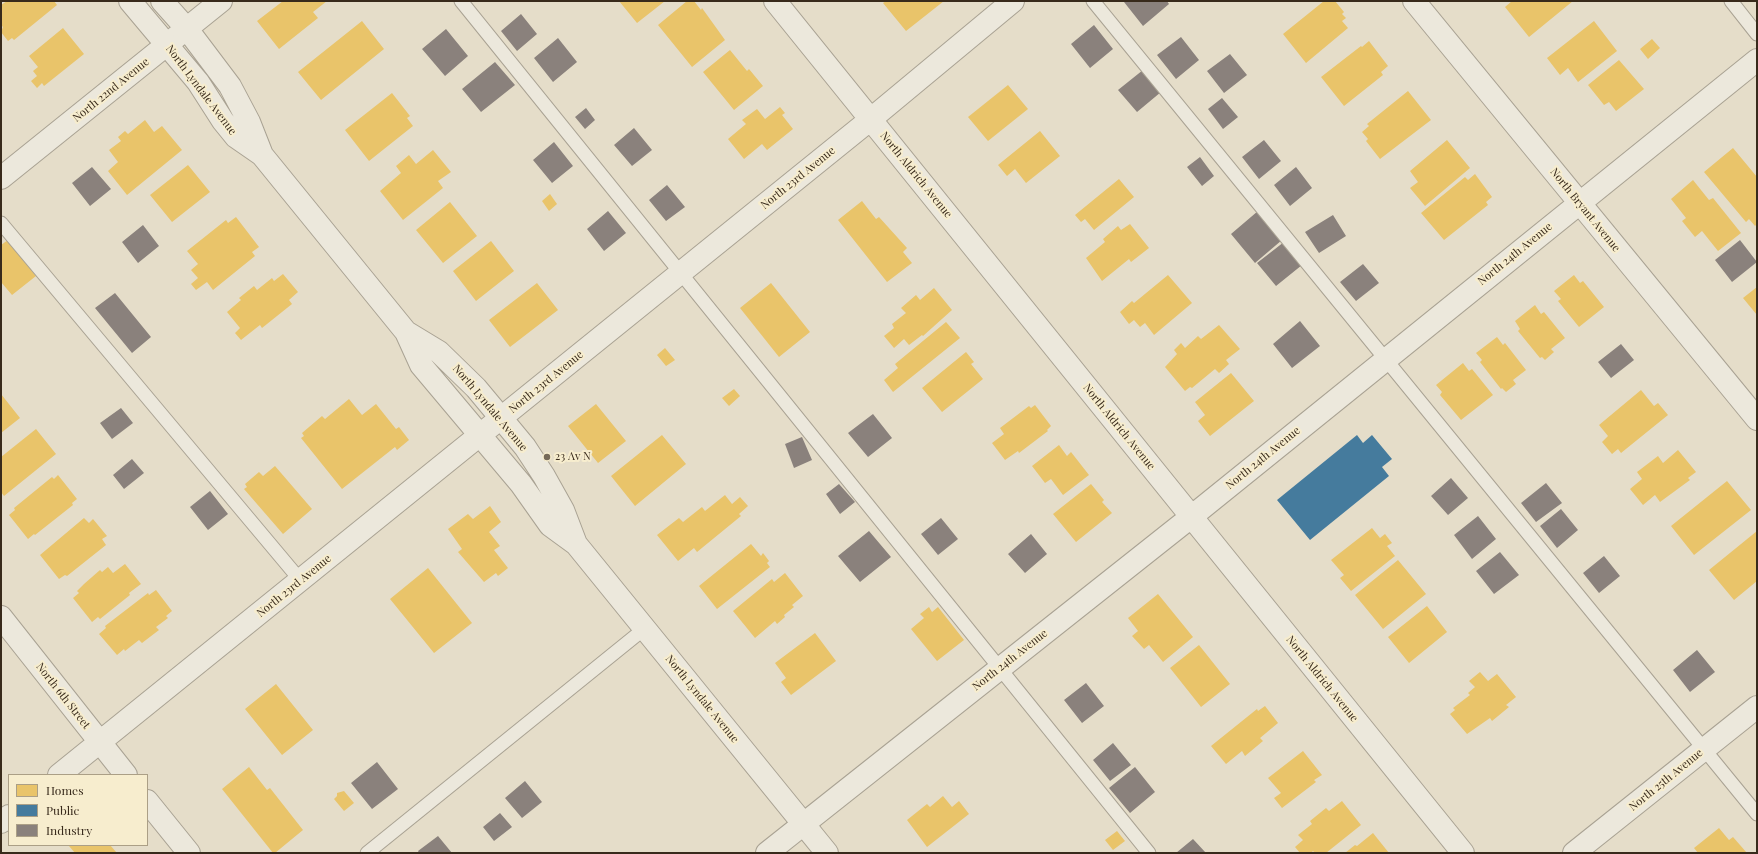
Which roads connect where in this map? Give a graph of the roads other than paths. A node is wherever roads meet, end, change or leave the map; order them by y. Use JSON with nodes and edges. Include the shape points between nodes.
{"nodes":[{"id":1,"x":130,"y":1,"type":"edge"},
{"id":2,"x":162,"y":1,"type":"edge"},
{"id":3,"x":221,"y":1,"type":"edge"},
{"id":4,"x":461,"y":1,"type":"edge"},
{"id":5,"x":775,"y":1,"type":"edge"},
{"id":6,"x":1012,"y":1,"type":"edge"},
{"id":7,"x":1093,"y":1,"type":"edge"},
{"id":8,"x":1414,"y":1,"type":"edge"},
{"id":9,"x":1731,"y":1,"type":"edge"},
{"id":10,"x":187,"y":29,"type":"junction"},
{"id":11,"x":1757,"y":34,"type":"edge"},
{"id":12,"x":167,"y":45,"type":"junction"},
{"id":13,"x":1757,"y":60,"type":"edge"},
{"id":14,"x":871,"y":119,"type":"junction"},
{"id":15,"x":262,"y":155,"type":"junction"},
{"id":16,"x":1,"y":178,"type":"edge"},
{"id":17,"x":1579,"y":203,"type":"junction"},
{"id":18,"x":1,"y":223,"type":"edge"},
{"id":19,"x":681,"y":272,"type":"junction"},
{"id":20,"x":406,"y":332,"type":"junction"},
{"id":21,"x":1385,"y":360,"type":"junction"},
{"id":22,"x":501,"y":418,"type":"junction"},
{"id":23,"x":1757,"y":419,"type":"edge"},
{"id":24,"x":480,"y":435,"type":"junction"},
{"id":25,"x":1191,"y":517,"type":"junction"},
{"id":26,"x":576,"y":544,"type":"junction"},
{"id":27,"x":301,"y":580,"type":"junction"},
{"id":28,"x":1,"y":617,"type":"edge"},
{"id":29,"x":644,"y":628,"type":"junction"},
{"id":30,"x":1001,"y":668,"type":"junction"},
{"id":31,"x":1757,"y":706,"type":"edge"},
{"id":32,"x":100,"y":742,"type":"junction"},
{"id":33,"x":1704,"y":749,"type":"junction"},
{"id":34,"x":60,"y":774,"type":"edge"},
{"id":35,"x":125,"y":774,"type":"edge"},
{"id":36,"x":148,"y":802,"type":"edge"},
{"id":37,"x":1757,"y":814,"type":"edge"},
{"id":38,"x":804,"y":823,"type":"junction"},
{"id":39,"x":189,"y":853,"type":"edge"},
{"id":40,"x":367,"y":853,"type":"edge"},
{"id":41,"x":767,"y":853,"type":"edge"},
{"id":42,"x":827,"y":853,"type":"edge"},
{"id":43,"x":1149,"y":853,"type":"edge"},
{"id":44,"x":1462,"y":853,"type":"edge"},
{"id":45,"x":1574,"y":853,"type":"edge"}],
"edges":[{"from":1,"to":12,"type":"street","name":"North Lyndale Avenue"},
{"from":2,"to":10,"type":"street","name":"North Lyndale Avenue"},
{"from":3,"to":10,"type":"street","name":"North 22nd Avenue"},
{"from":4,"to":19,"type":"lane"},
{"from":5,"to":14,"type":"street","name":"North Aldrich Avenue"},
{"from":6,"to":14,"type":"street","name":"North 23rd Avenue"},
{"from":7,"to":21,"type":"lane"},
{"from":8,"to":17,"type":"street","name":"North Bryant Avenue"},
{"from":9,"to":11,"type":"lane"},
{"from":10,"to":12,"type":"street","name":"North 22nd Avenue"},
{"from":10,"to":15,"type":"street","name":"North Lyndale Avenue","via":[[230,86],[249,122]]},
{"from":12,"to":15,"type":"street","name":"North Lyndale Avenue","via":[[198,82],[236,137]]},
{"from":12,"to":16,"type":"street","name":"North 22nd Avenue"},
{"from":13,"to":17,"type":"street","name":"North 24th Avenue"},
{"from":14,"to":19,"type":"street","name":"North 23rd Avenue"},
{"from":14,"to":25,"type":"street","name":"North Aldrich Avenue"},
{"from":15,"to":20,"type":"street","name":"North Lyndale Avenue"},
{"from":17,"to":21,"type":"street","name":"North 24th Avenue"},
{"from":17,"to":23,"type":"street","name":"North Bryant Avenue"},
{"from":18,"to":27,"type":"lane"},
{"from":19,"to":22,"type":"street","name":"North 23rd Avenue"},
{"from":19,"to":30,"type":"lane"},
{"from":20,"to":22,"type":"street","name":"North Lyndale Avenue","via":[[440,352],[476,388]]},
{"from":20,"to":24,"type":"street","name":"North Lyndale Avenue","via":[[422,365]]},
{"from":21,"to":25,"type":"street","name":"North 24th Avenue"},
{"from":21,"to":33,"type":"lane"},
{"from":22,"to":24,"type":"street","name":"North 23rd Avenue"},
{"from":22,"to":26,"type":"street","name":"North Lyndale Avenue","via":[[525,447],[544,476],[563,510]]},
{"from":24,"to":26,"type":"street","name":"North Lyndale Avenue","via":[[521,484],[550,525]]},
{"from":24,"to":27,"type":"street","name":"North 23rd Avenue"},
{"from":25,"to":30,"type":"street","name":"North 24th Avenue"},
{"from":25,"to":44,"type":"street","name":"North Aldrich Avenue"},
{"from":26,"to":29,"type":"street","name":"North Lyndale Avenue"},
{"from":27,"to":32,"type":"street","name":"North 23rd Avenue"},
{"from":28,"to":32,"type":"street","name":"North 6th Street"},
{"from":29,"to":38,"type":"street","name":"North Lyndale Avenue"},
{"from":29,"to":40,"type":"lane"},
{"from":30,"to":38,"type":"street","name":"North 24th Avenue"},
{"from":30,"to":43,"type":"lane"},
{"from":31,"to":33,"type":"street","name":"North 25th Avenue"},
{"from":32,"to":34,"type":"street","name":"North 23rd Avenue"},
{"from":32,"to":35,"type":"street","name":"North 6th Street"},
{"from":33,"to":37,"type":"lane"},
{"from":33,"to":45,"type":"street","name":"North 25th Avenue"},
{"from":36,"to":39,"type":"street"},
{"from":38,"to":41,"type":"street","name":"North 24th Avenue"},
{"from":38,"to":42,"type":"street","name":"North Lyndale Avenue"}]}
